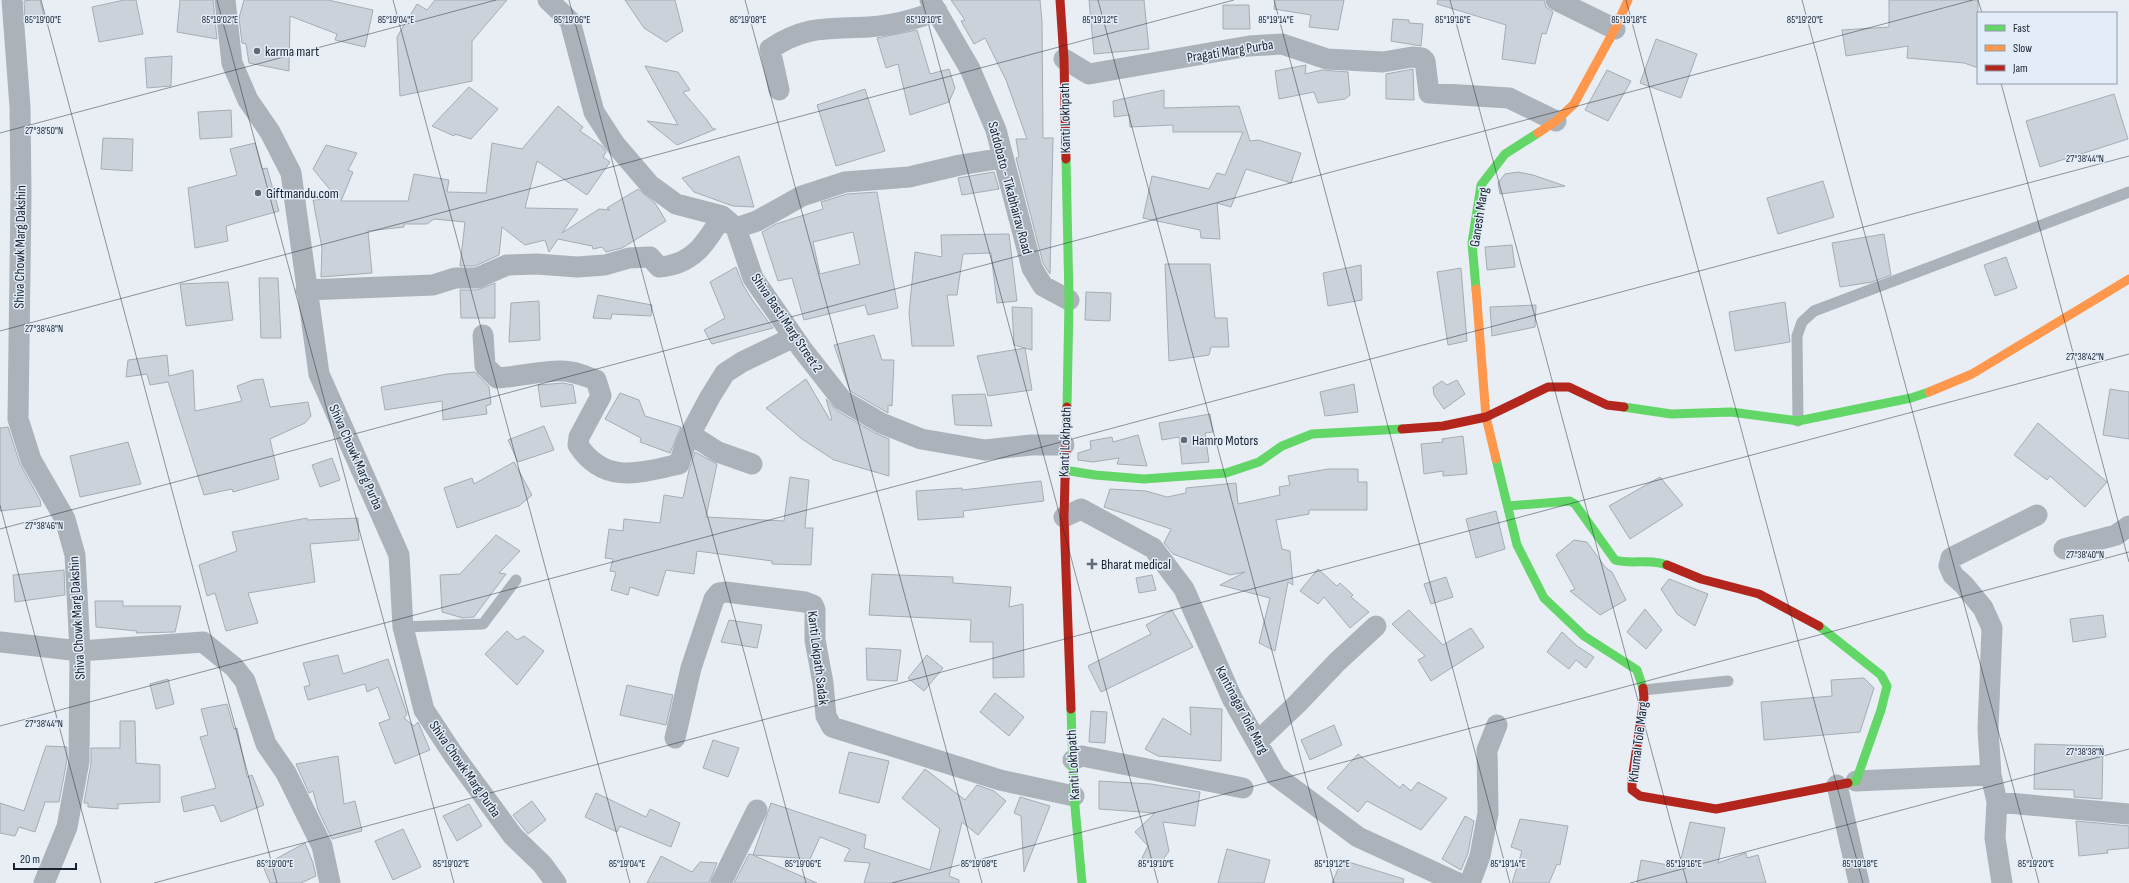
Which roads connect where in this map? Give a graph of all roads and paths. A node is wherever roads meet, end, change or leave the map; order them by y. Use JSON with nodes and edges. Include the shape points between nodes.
{"nodes":[{"id":1,"x":12,"y":0,"type":"edge"},
{"id":2,"x":225,"y":0,"type":"edge"},
{"id":3,"x":548,"y":0,"type":"edge"},
{"id":4,"x":1060,"y":0,"type":"edge"},
{"id":5,"x":1556,"y":0,"type":"edge"},
{"id":6,"x":1628,"y":0,"type":"edge"},
{"id":7,"x":933,"y":5,"type":"edge"},
{"id":8,"x":1615,"y":29,"type":"junction"},
{"id":9,"x":1064,"y":60,"type":"junction"},
{"id":10,"x":779,"y":90,"type":"dead end"},
{"id":11,"x":1556,"y":121,"type":"junction"},
{"id":12,"x":1003,"y":158,"type":"junction"},
{"id":13,"x":2129,"y":192,"type":"edge"},
{"id":14,"x":729,"y":222,"type":"junction"},
{"id":15,"x":2129,"y":279,"type":"edge"},
{"id":16,"x":306,"y":290,"type":"junction"},
{"id":17,"x":1069,"y":300,"type":"junction"},
{"id":18,"x":484,"y":335,"type":"dead end"},
{"id":19,"x":794,"y":337,"type":"junction"},
{"id":20,"x":1486,"y":417,"type":"junction"},
{"id":21,"x":1798,"y":421,"type":"junction"},
{"id":22,"x":690,"y":434,"type":"junction"},
{"id":23,"x":1064,"y":445,"type":"junction"},
{"id":24,"x":752,"y":464,"type":"dead end"},
{"id":25,"x":1064,"y":470,"type":"junction"},
{"id":26,"x":1508,"y":506,"type":"junction"},
{"id":27,"x":2036,"y":514,"type":"dead end"},
{"id":28,"x":1064,"y":517,"type":"junction"},
{"id":29,"x":2129,"y":526,"type":"edge"},
{"id":30,"x":2064,"y":549,"type":"dead end"},
{"id":31,"x":516,"y":580,"type":"dead end"},
{"id":32,"x":1376,"y":626,"type":"dead end"},
{"id":33,"x":403,"y":628,"type":"junction"},
{"id":34,"x":0,"y":642,"type":"edge"},
{"id":35,"x":80,"y":651,"type":"junction"},
{"id":36,"x":1728,"y":681,"type":"dead end"},
{"id":37,"x":1644,"y":690,"type":"junction"},
{"id":38,"x":1498,"y":725,"type":"dead end"},
{"id":39,"x":675,"y":738,"type":"dead end"},
{"id":40,"x":1258,"y":741,"type":"junction"},
{"id":41,"x":1073,"y":760,"type":"junction"},
{"id":42,"x":1992,"y":775,"type":"junction"},
{"id":43,"x":1847,"y":783,"type":"junction"},
{"id":44,"x":1243,"y":788,"type":"dead end"},
{"id":45,"x":1074,"y":796,"type":"junction"},
{"id":46,"x":1997,"y":802,"type":"junction"},
{"id":47,"x":756,"y":810,"type":"dead end"},
{"id":48,"x":2129,"y":814,"type":"edge"},
{"id":49,"x":44,"y":883,"type":"edge"},
{"id":50,"x":330,"y":883,"type":"edge"},
{"id":51,"x":556,"y":883,"type":"edge"},
{"id":52,"x":721,"y":883,"type":"edge"},
{"id":53,"x":1082,"y":883,"type":"edge"},
{"id":54,"x":1458,"y":883,"type":"edge"},
{"id":55,"x":1470,"y":883,"type":"edge"},
{"id":56,"x":1859,"y":883,"type":"edge"},
{"id":57,"x":2002,"y":883,"type":"edge"}],
"edges":[{"from":1,"to":35,"type":"street","name":"Shiva Chowk Marg Dakshin","via":[[20,107],[18,419],[31,460],[65,519],[75,555]]},
{"from":2,"to":16,"type":"street","name":"Shiva Chowk Marg Purba","via":[[232,63],[248,100],[270,132],[290,173],[299,223]]},
{"from":3,"to":14,"type":"street","via":[[570,21],[594,112],[614,143],[650,184],[676,204]]},
{"from":4,"to":9,"type":"main road","name":"Kanti Lokhpath"},
{"from":5,"to":8,"type":"street"},
{"from":6,"to":8,"type":"main road","name":"Ganesh Marg"},
{"from":7,"to":10,"type":"street","via":[[922,17],[869,27],[799,32],[770,49]]},
{"from":7,"to":12,"type":"street","name":"Satdobato - Tikabhairav Road","via":[[970,68],[996,130]]},
{"from":8,"to":11,"type":"main road","name":"Ganesh Marg","via":[[1574,104]]},
{"from":9,"to":11,"type":"street","name":"Pragati Marg Purba","via":[[1089,74],[1249,46],[1282,44],[1327,59],[1384,62],[1412,57],[1422,58],[1429,92],[1509,98]]},
{"from":9,"to":17,"type":"main road","name":"Kanti Lokhpath"},
{"from":11,"to":20,"type":"main road","name":"Ganesh Marg","via":[[1505,154],[1481,185],[1472,243]]},
{"from":12,"to":14,"type":"street","via":[[909,177],[845,182],[802,196],[757,221]]},
{"from":12,"to":17,"type":"street","name":"Satdobato - Tikabhairav Road","via":[[1032,268],[1043,286]]},
{"from":13,"to":21,"type":"lane","via":[[1814,311],[1802,322],[1797,336]]},
{"from":14,"to":16,"type":"street","via":[[710,237],[692,257],[669,266],[659,267],[650,257],[577,267],[507,265],[477,278],[455,278],[433,285]]},
{"from":14,"to":19,"type":"street","name":"Shiva Basti Marg Street 2","via":[[753,278]]},
{"from":15,"to":21,"type":"main road","via":[[1972,374],[1940,388],[1911,398]]},
{"from":16,"to":33,"type":"street","name":"Shiva Chowk Marg Purba","via":[[319,374],[399,555]]},
{"from":17,"to":23,"type":"main road","name":"Kanti Lokhpath","via":[[1067,426]]},
{"from":18,"to":22,"type":"street","via":[[485,366],[497,378],[560,370],[596,380],[601,396],[579,437],[578,445],[595,463],[613,473],[624,474],[679,464]]},
{"from":19,"to":22,"type":"street","via":[[725,373]]},
{"from":19,"to":23,"type":"street","name":"Shiva Basti Marg Street 2","via":[[842,400],[881,423],[915,436],[985,450],[1030,445]]},
{"from":20,"to":21,"type":"main road","via":[[1548,387],[1569,387],[1607,404],[1670,414],[1731,412]]},
{"from":20,"to":25,"type":"main road","via":[[1443,426],[1312,434],[1282,446],[1260,462],[1226,473],[1144,479],[1095,476]]},
{"from":20,"to":26,"type":"main road","name":"Khumal Tole Marg"},
{"from":22,"to":24,"type":"street","via":[[718,452]]},
{"from":23,"to":25,"type":"main road","name":"Kanti Lokhpath"},
{"from":25,"to":28,"type":"main road","name":"Kanti Lokhpath"},
{"from":26,"to":37,"type":"main road","name":"Khumal Tole Marg","via":[[1516,545],[1544,598],[1584,636],[1636,670]]},
{"from":26,"to":43,"type":"main road","via":[[1570,501],[1575,504],[1616,560],[1657,561],[1701,579],[1759,594],[1824,628],[1881,675],[1886,686],[1881,710]]},
{"from":27,"to":42,"type":"street","via":[[1951,558],[1949,566],[1952,575],[1983,608],[1992,628],[1988,729]]},
{"from":28,"to":40,"type":"street","name":"Kantinagar Tole Marg","via":[[1081,509],[1153,548],[1184,589],[1232,698]]},
{"from":28,"to":41,"type":"main road","name":"Kanti Lokhpath"},
{"from":29,"to":30,"type":"street","via":[[2116,535]]},
{"from":31,"to":33,"type":"lane","via":[[483,624]]},
{"from":32,"to":40,"type":"street"},
{"from":33,"to":51,"type":"street","name":"Shiva Chowk Marg Purba","via":[[424,710],[513,836],[542,864]]},
{"from":34,"to":35,"type":"street"},
{"from":35,"to":49,"type":"street","name":"Shiva Chowk Marg Dakshin","via":[[79,761],[67,827]]},
{"from":35,"to":50,"type":"street","via":[[203,642],[234,667],[245,681],[266,744],[286,773],[322,846]]},
{"from":36,"to":37,"type":"lane"},
{"from":37,"to":43,"type":"main road","name":"Khumal Tole Marg","via":[[1632,780],[1632,790],[1640,796],[1716,809]]},
{"from":38,"to":55,"type":"street","via":[[1487,750],[1488,814],[1480,856]]},
{"from":39,"to":45,"type":"street","name":"Kanti Lokpath Sadak","via":[[691,668],[714,599],[719,593],[805,602],[813,605],[815,610],[815,640],[826,716],[832,727],[1000,780]]},
{"from":40,"to":54,"type":"street","name":"Kantinagar Tole Marg","via":[[1276,776],[1358,837]]},
{"from":41,"to":44,"type":"street","via":[[1082,756]]},
{"from":41,"to":45,"type":"main road","name":"Kanti Lokhpath"},
{"from":42,"to":43,"type":"street"},
{"from":42,"to":46,"type":"street"},
{"from":43,"to":56,"type":"street"},
{"from":45,"to":53,"type":"main road","name":"Kanti Lokhpath"},
{"from":46,"to":48,"type":"street"},
{"from":46,"to":57,"type":"street","via":[[1995,838]]},
{"from":47,"to":52,"type":"street"}]}
